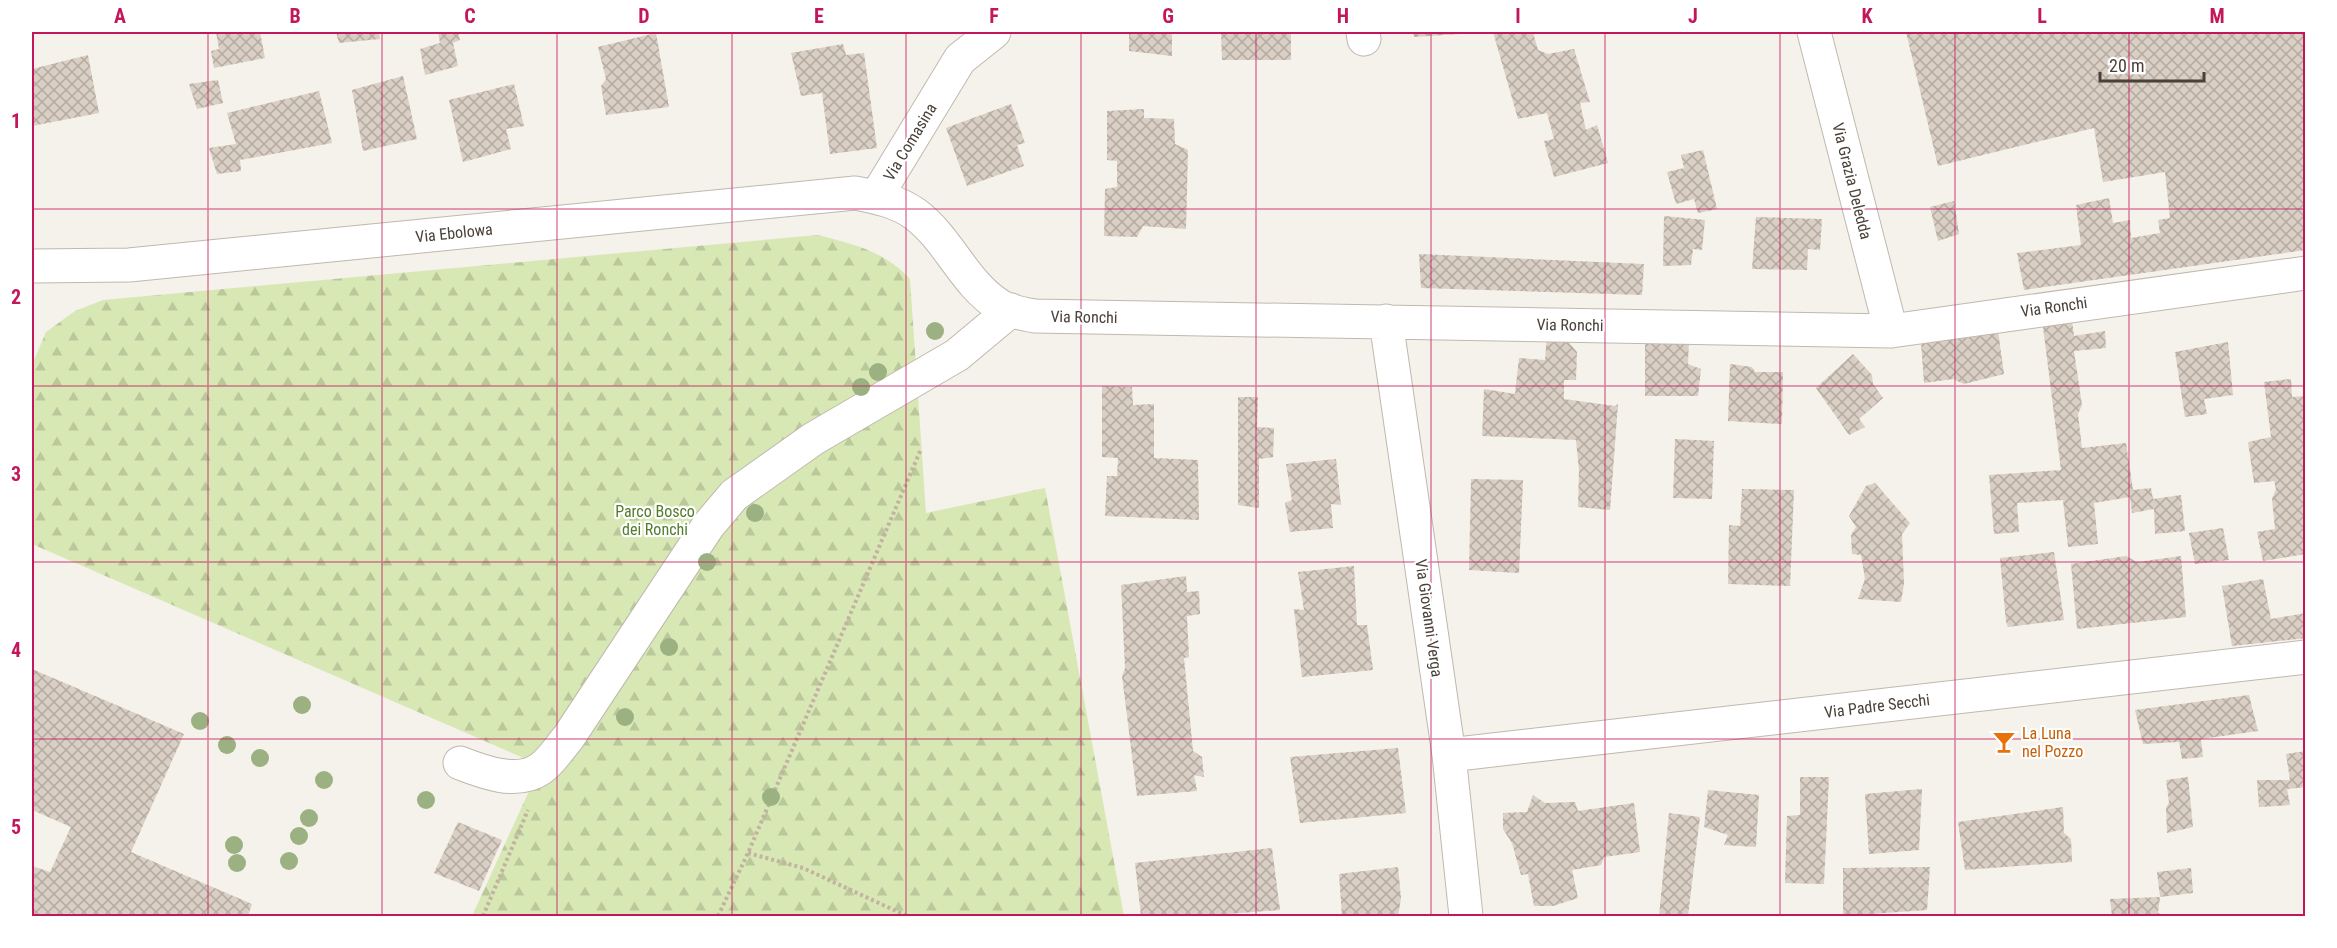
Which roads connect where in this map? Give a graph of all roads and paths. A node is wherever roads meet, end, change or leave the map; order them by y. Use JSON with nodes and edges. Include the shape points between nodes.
{"nodes":[{"id":1,"x":955,"y":32,"type":"edge"},
{"id":2,"x":994,"y":32,"type":"edge"},
{"id":3,"x":1814,"y":32,"type":"edge"},
{"id":4,"x":876,"y":197,"type":"junction"},
{"id":5,"x":32,"y":266,"type":"edge"},
{"id":6,"x":2306,"y":273,"type":"edge"},
{"id":7,"x":1011,"y":310,"type":"junction"},
{"id":8,"x":1386,"y":321,"type":"junction"},
{"id":9,"x":1891,"y":331,"type":"junction"},
{"id":10,"x":921,"y":449,"type":"dead end"},
{"id":11,"x":2306,"y":657,"type":"edge"},
{"id":12,"x":1449,"y":755,"type":"junction"},
{"id":13,"x":550,"y":759,"type":"junction"},
{"id":14,"x":460,"y":763,"type":"dead end"},
{"id":15,"x":748,"y":853,"type":"junction"},
{"id":16,"x":483,"y":916,"type":"edge"},
{"id":17,"x":718,"y":916,"type":"edge"},
{"id":18,"x":908,"y":916,"type":"edge"},
{"id":19,"x":1466,"y":916,"type":"edge"}],
"edges":[{"from":1,"to":4,"type":"street","name":"Via Comasina"},
{"from":2,"to":4,"type":"street","name":"Via Comasina","via":[[960,58]]},
{"from":3,"to":9,"type":"street","name":"Via Grazia Deledda"},
{"from":4,"to":5,"type":"street","name":"Via Ebolowa","via":[[855,193],[129,266]]},
{"from":4,"to":7,"type":"street","name":"Via Ronchi","via":[[917,215],[985,293]]},
{"from":6,"to":9,"type":"street","name":"Via Ronchi"},
{"from":7,"to":8,"type":"street","name":"Via Ronchi","via":[[1035,316]]},
{"from":7,"to":13,"type":"street","via":[[957,356],[813,439],[734,495],[708,526],[568,738]]},
{"from":8,"to":9,"type":"street","name":"Via Ronchi"},
{"from":8,"to":12,"type":"street","name":"Via Giovanni Verga"},
{"from":10,"to":15,"type":"path"},
{"from":11,"to":12,"type":"street","name":"Via Padre Secchi"},
{"from":12,"to":19,"type":"street","name":"Via Giovanni Verga"},
{"from":13,"to":14,"type":"street","via":[[541,769],[515,776],[486,774]]},
{"from":13,"to":16,"type":"path"},
{"from":15,"to":17,"type":"path"},
{"from":15,"to":18,"type":"path","via":[[803,868]]}]}
